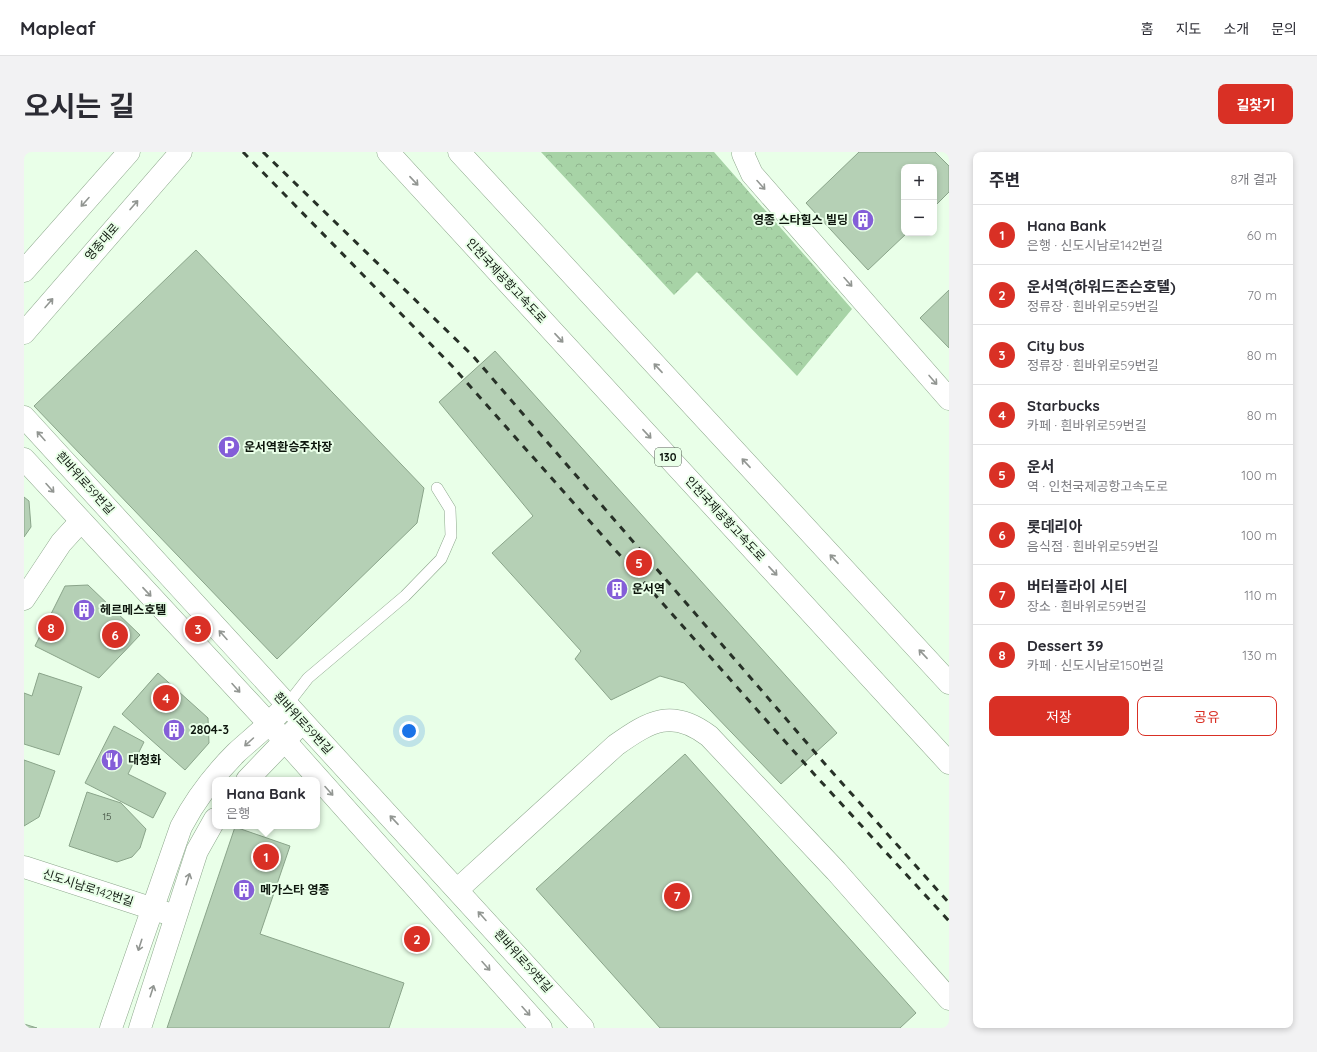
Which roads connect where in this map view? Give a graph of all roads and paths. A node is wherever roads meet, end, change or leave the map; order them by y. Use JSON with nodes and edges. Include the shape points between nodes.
{"nodes":[{"id":1,"x":130,"y":152,"type":"edge"},
{"id":2,"x":181,"y":152,"type":"edge"},
{"id":3,"x":388,"y":152,"type":"edge"},
{"id":4,"x":459,"y":152,"type":"edge"},
{"id":5,"x":744,"y":152,"type":"edge"},
{"id":6,"x":24,"y":271,"type":"edge"},
{"id":7,"x":24,"y":333,"type":"edge"},
{"id":8,"x":949,"y":399,"type":"edge"},
{"id":9,"x":24,"y":417,"type":"edge"},
{"id":10,"x":24,"y":459,"type":"edge"},
{"id":11,"x":437,"y":488,"type":"dead end"},
{"id":12,"x":81,"y":521,"type":"junction"},
{"id":13,"x":24,"y":599,"type":"edge"},
{"id":14,"x":949,"y":683,"type":"edge"},
{"id":15,"x":287,"y":705,"type":"junction"},
{"id":16,"x":302,"y":721,"type":"junction"},
{"id":17,"x":269,"y":724,"type":"junction"},
{"id":18,"x":285,"y":740,"type":"junction"},
{"id":19,"x":949,"y":763,"type":"edge"},
{"id":20,"x":215,"y":777,"type":"edge"},
{"id":21,"x":250,"y":777,"type":"edge"},
{"id":22,"x":318,"y":777,"type":"edge"},
{"id":23,"x":320,"y":779,"type":"edge"},
{"id":24,"x":212,"y":780,"type":"edge"},
{"id":25,"x":212,"y":824,"type":"edge"},
{"id":26,"x":24,"y":866,"type":"edge"},
{"id":27,"x":458,"y":889,"type":"junction"},
{"id":28,"x":152,"y":908,"type":"junction"},
{"id":29,"x":176,"y":917,"type":"junction"},
{"id":30,"x":949,"y":999,"type":"edge"},
{"id":31,"x":112,"y":1028,"type":"edge"},
{"id":32,"x":140,"y":1028,"type":"edge"},
{"id":33,"x":541,"y":1028,"type":"edge"},
{"id":34,"x":583,"y":1028,"type":"edge"}],
"edges":[{"from":1,"to":6,"type":"main road","one_way":true},
{"from":7,"to":2,"type":"main road","name":"영종대로","one_way":true},
{"from":3,"to":19,"type":"main road","name":"인천국제공항고속도로","number":"130","one_way":true},
{"from":14,"to":4,"type":"main road","one_way":true},
{"from":5,"to":8,"type":"main road","one_way":true,"via":[[752,174]]},
{"from":15,"to":9,"type":"main road","name":"흰바위로59번길","one_way":true},
{"from":10,"to":12,"type":"main road","name":"흰바위로59번길","one_way":true},
{"from":11,"to":15,"type":"lane","via":[[450,509],[451,536],[441,559],[406,596],[308,678]]},
{"from":12,"to":13,"type":"main road","via":[[61,543]]},
{"from":12,"to":17,"type":"main road","name":"흰바위로59번길","one_way":true},
{"from":15,"to":16,"type":"main road","name":"흰바위로59번길"},
{"from":15,"to":17,"type":"main road"},
{"from":16,"to":18,"type":"main road"},
{"from":27,"to":16,"type":"main road","name":"흰바위로59번길","one_way":true},
{"from":17,"to":18,"type":"main road","name":"흰바위로59번길"},
{"from":17,"to":20,"type":"main road","one_way":true},
{"from":18,"to":21,"type":"main road"},
{"from":18,"to":22,"type":"main road","name":"흰바위로59번길","one_way":true},
{"from":23,"to":33,"type":"main road","name":"흰바위로59번길","one_way":true},
{"from":24,"to":28,"type":"main road","one_way":true,"via":[[191,807],[181,827]]},
{"from":29,"to":25,"type":"main road","one_way":true,"via":[[197,851]]},
{"from":26,"to":28,"type":"main road","name":"신도시남로142번길"},
{"from":27,"to":30,"type":"main road","via":[[616,745],[641,727],[670,719],[684,722],[709,736],[836,871]]},
{"from":34,"to":27,"type":"main road","name":"흰바위로59번길","one_way":true},
{"from":28,"to":29,"type":"main road","name":"신도시남로142번길"},
{"from":28,"to":31,"type":"main road","one_way":true},
{"from":32,"to":29,"type":"main road","one_way":true}]}
